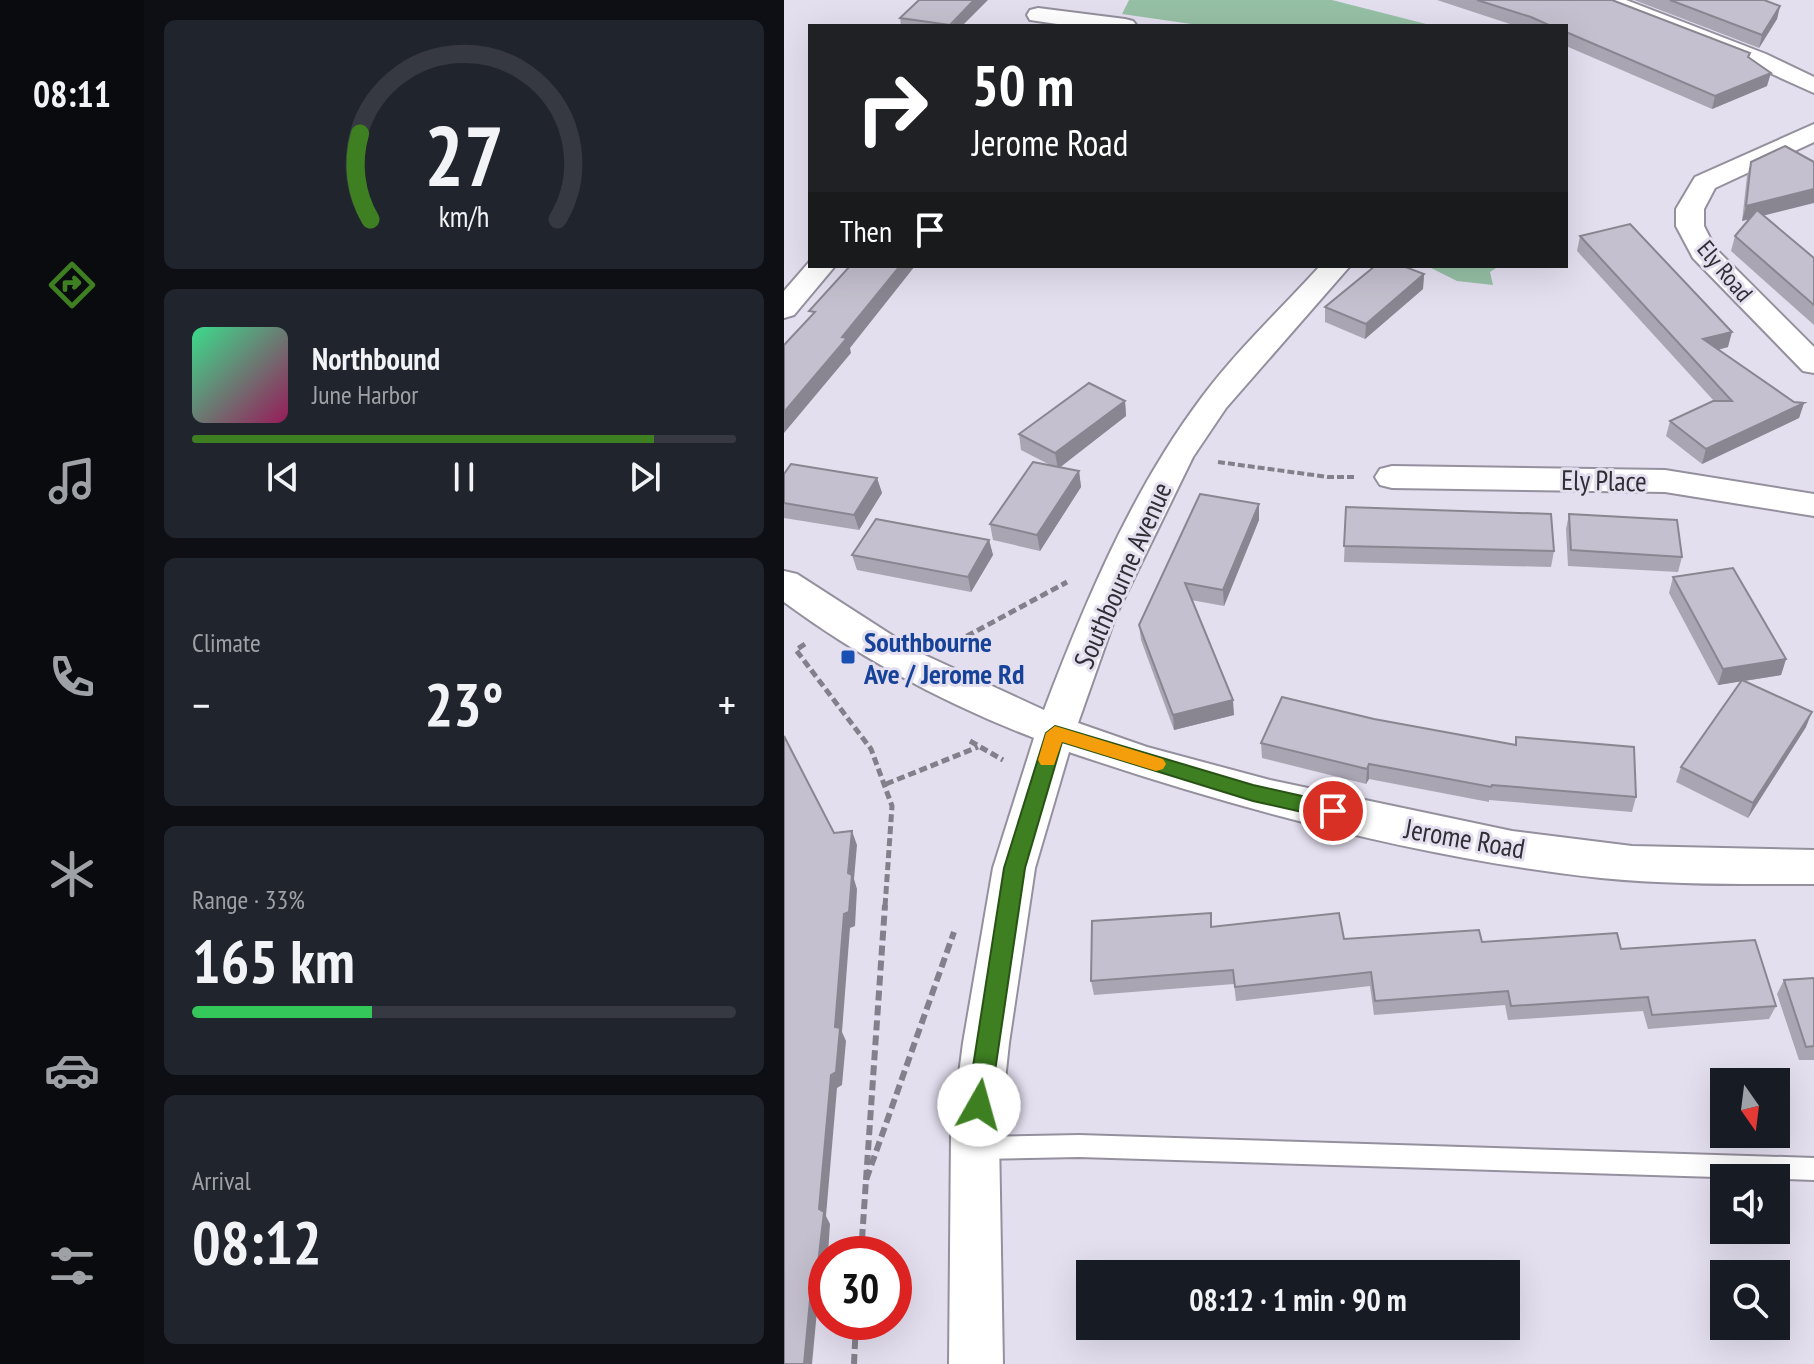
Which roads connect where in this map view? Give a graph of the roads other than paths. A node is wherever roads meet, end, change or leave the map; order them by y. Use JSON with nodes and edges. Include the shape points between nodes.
{"nodes":[{"id":1,"x":1606,"y":0,"type":"edge"},
{"id":2,"x":1039,"y":14,"type":"edge"},
{"id":3,"x":1111,"y":24,"type":"edge"},
{"id":4,"x":1814,"y":86,"type":"edge"},
{"id":5,"x":1814,"y":132,"type":"edge"},
{"id":6,"x":819,"y":268,"type":"edge"},
{"id":7,"x":1334,"y":268,"type":"edge"},
{"id":8,"x":784,"y":309,"type":"edge"},
{"id":9,"x":1814,"y":364,"type":"edge"},
{"id":10,"x":1392,"y":477,"type":"road end"},
{"id":11,"x":1814,"y":505,"type":"edge"},
{"id":12,"x":784,"y":583,"type":"edge"},
{"id":13,"x":1055,"y":733,"type":"junction"},
{"id":14,"x":1814,"y":867,"type":"edge"},
{"id":15,"x":975,"y":1148,"type":"junction"},
{"id":16,"x":1814,"y":1169,"type":"edge"},
{"id":17,"x":976,"y":1364,"type":"edge"}],
"edges":[{"from":1,"to":4,"type":"street"},
{"from":2,"to":3,"type":"street"},
{"from":5,"to":9,"type":"street","name":"Ely Road","via":[[1704,183],[1690,209],[1690,226],[1703,252]]},
{"from":6,"to":8,"type":"street"},
{"from":7,"to":13,"type":"street","name":"Southbourne Avenue","via":[[1215,401],[1177,456],[1098,615]]},
{"from":10,"to":11,"type":"street","name":"Ely Place","via":[[1665,481]]},
{"from":12,"to":13,"type":"street","name":"Jerome Road","via":[[955,690]]},
{"from":13,"to":14,"type":"street","name":"Jerome Road","via":[[1253,793],[1428,832],[1574,857]]},
{"from":13,"to":15,"type":"street","name":"Southbourne Avenue","via":[[1014,868]]},
{"from":15,"to":16,"type":"lane","via":[[1079,1146]]},
{"from":15,"to":17,"type":"street","name":"Southbourne Avenue"}]}
